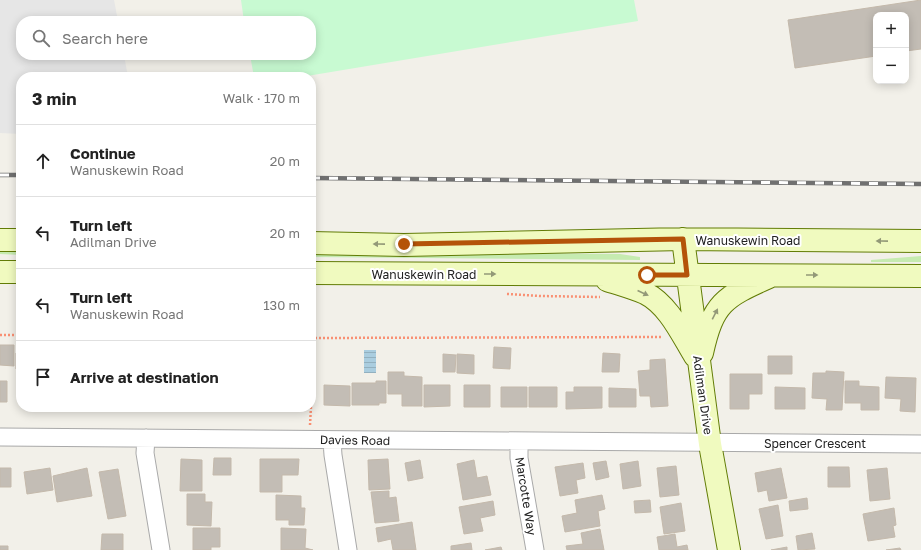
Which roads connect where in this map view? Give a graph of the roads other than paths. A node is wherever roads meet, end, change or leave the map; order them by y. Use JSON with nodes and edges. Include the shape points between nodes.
{"nodes":[{"id":1,"x":683,"y":239,"type":"junction"},
{"id":2,"x":0,"y":240,"type":"edge"},
{"id":3,"x":16,"y":240,"type":"edge"},
{"id":4,"x":921,"y":241,"type":"edge"},
{"id":5,"x":316,"y":243,"type":"edge"},
{"id":6,"x":0,"y":272,"type":"edge"},
{"id":7,"x":16,"y":272,"type":"edge"},
{"id":8,"x":316,"y":273,"type":"edge"},
{"id":9,"x":594,"y":274,"type":"junction"},
{"id":10,"x":687,"y":275,"type":"junction"},
{"id":11,"x":773,"y":275,"type":"junction"},
{"id":12,"x":921,"y":276,"type":"edge"},
{"id":13,"x":699,"y":364,"type":"junction"},
{"id":14,"x":0,"y":437,"type":"edge"},
{"id":15,"x":146,"y":438,"type":"junction"},
{"id":16,"x":332,"y":441,"type":"junction"},
{"id":17,"x":519,"y":442,"type":"junction"},
{"id":18,"x":710,"y":444,"type":"junction"},
{"id":19,"x":921,"y":448,"type":"edge"},
{"id":20,"x":161,"y":550,"type":"edge"},
{"id":21,"x":348,"y":550,"type":"edge"},
{"id":22,"x":535,"y":550,"type":"edge"},
{"id":23,"x":729,"y":550,"type":"edge"}],
"edges":[{"from":4,"to":1,"type":"main road","name":"Wanuskewin Road","one_way":true},
{"from":1,"to":5,"type":"main road","name":"Wanuskewin Road","one_way":true},
{"from":1,"to":10,"type":"main road","name":"Adilman Drive"},
{"from":2,"to":3,"type":"main road"},
{"from":6,"to":7,"type":"main road"},
{"from":8,"to":9,"type":"main road","name":"Wanuskewin Road","one_way":true},
{"from":9,"to":10,"type":"main road","name":"Wanuskewin Road"},
{"from":9,"to":13,"type":"main road","one_way":true,"via":[[646,294],[658,302],[671,317]]},
{"from":10,"to":11,"type":"main road","name":"Wanuskewin Road"},
{"from":10,"to":13,"type":"main road","name":"Adilman Drive"},
{"from":11,"to":12,"type":"main road","name":"Wanuskewin Road","one_way":true},
{"from":13,"to":11,"type":"main road","one_way":true,"via":[[715,311],[724,301]]},
{"from":13,"to":18,"type":"main road","name":"Adilman Drive"},
{"from":14,"to":15,"type":"street","name":"Davies Road"},
{"from":15,"to":16,"type":"street","name":"Davies Road"},
{"from":15,"to":20,"type":"street","via":[[145,453]]},
{"from":16,"to":17,"type":"street","name":"Davies Road"},
{"from":16,"to":21,"type":"street"},
{"from":17,"to":18,"type":"street","name":"Davies Road"},
{"from":17,"to":22,"type":"street","name":"Marcotte Way","via":[[519,458]]},
{"from":18,"to":19,"type":"street","name":"Spencer Crescent"},
{"from":18,"to":23,"type":"main road","name":"Adilman Drive"}]}
